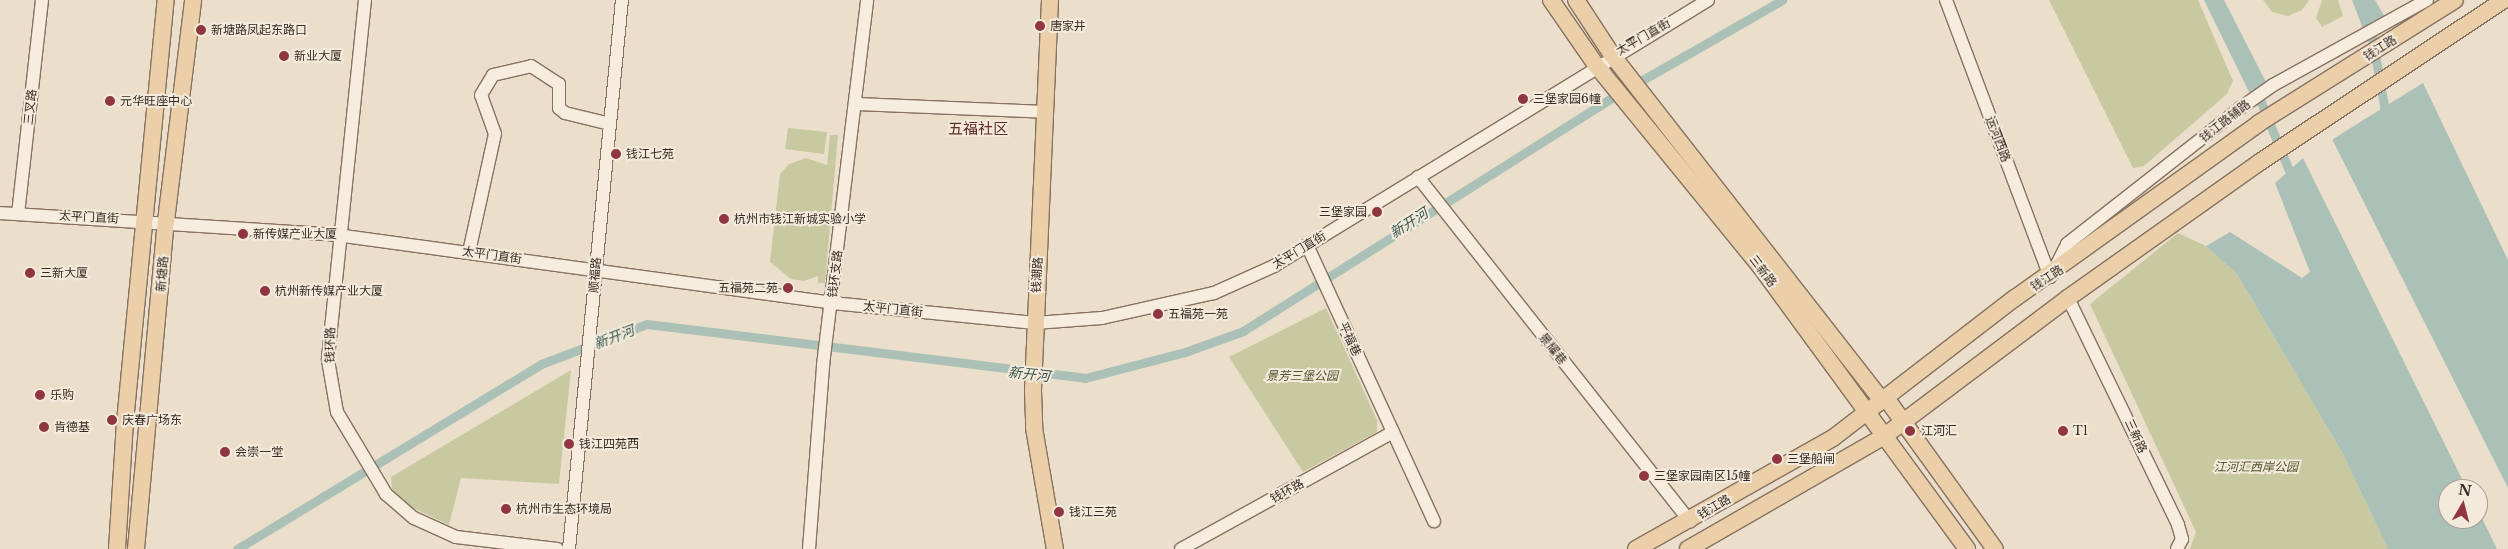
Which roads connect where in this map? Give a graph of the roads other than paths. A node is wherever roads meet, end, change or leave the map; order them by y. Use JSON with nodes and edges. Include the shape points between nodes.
{"nodes":[{"id":1,"x":42,"y":0,"type":"edge"},
{"id":2,"x":166,"y":0,"type":"edge"},
{"id":3,"x":193,"y":0,"type":"edge"},
{"id":4,"x":365,"y":0,"type":"edge"},
{"id":5,"x":622,"y":0,"type":"edge"},
{"id":6,"x":867,"y":0,"type":"edge"},
{"id":7,"x":1050,"y":0,"type":"edge"},
{"id":8,"x":1552,"y":0,"type":"edge"},
{"id":9,"x":1576,"y":0,"type":"edge"},
{"id":10,"x":1708,"y":0,"type":"edge"},
{"id":11,"x":1946,"y":0,"type":"edge"},
{"id":12,"x":2455,"y":0,"type":"edge"},
{"id":13,"x":2499,"y":0,"type":"edge"},
{"id":14,"x":2504,"y":0,"type":"edge"},
{"id":15,"x":2429,"y":5,"type":"edge"},
{"id":16,"x":2486,"y":11,"type":"junction"},
{"id":17,"x":1612,"y":55,"type":"junction"},
{"id":18,"x":1596,"y":65,"type":"junction"},
{"id":19,"x":857,"y":104,"type":"junction"},
{"id":20,"x":1045,"y":112,"type":"junction"},
{"id":21,"x":610,"y":124,"type":"junction"},
{"id":22,"x":1418,"y":177,"type":"junction"},
{"id":23,"x":0,"y":213,"type":"edge"},
{"id":24,"x":18,"y":214,"type":"junction"},
{"id":25,"x":144,"y":219,"type":"junction"},
{"id":26,"x":166,"y":221,"type":"junction"},
{"id":27,"x":337,"y":235,"type":"junction"},
{"id":28,"x":1307,"y":246,"type":"junction"},
{"id":29,"x":468,"y":252,"type":"junction"},
{"id":30,"x":596,"y":270,"type":"junction"},
{"id":31,"x":2050,"y":277,"type":"junction"},
{"id":32,"x":2068,"y":298,"type":"junction"},
{"id":33,"x":832,"y":303,"type":"junction"},
{"id":34,"x":1035,"y":324,"type":"junction"},
{"id":35,"x":1884,"y":399,"type":"junction"},
{"id":36,"x":1866,"y":413,"type":"junction"},
{"id":37,"x":1902,"y":422,"type":"junction"},
{"id":38,"x":1392,"y":432,"type":"junction"},
{"id":39,"x":1883,"y":437,"type":"junction"},
{"id":40,"x":1434,"y":521,"type":"dead end"},
{"id":41,"x":1690,"y":521,"type":"junction"},
{"id":42,"x":117,"y":549,"type":"edge"},
{"id":43,"x":136,"y":549,"type":"edge"},
{"id":44,"x":557,"y":549,"type":"edge"},
{"id":45,"x":569,"y":549,"type":"edge"},
{"id":46,"x":809,"y":549,"type":"edge"},
{"id":47,"x":1055,"y":549,"type":"edge"},
{"id":48,"x":1181,"y":549,"type":"edge"},
{"id":49,"x":1636,"y":549,"type":"edge"},
{"id":50,"x":1688,"y":549,"type":"edge"},
{"id":51,"x":1967,"y":549,"type":"edge"},
{"id":52,"x":1995,"y":549,"type":"edge"},
{"id":53,"x":2176,"y":549,"type":"edge"}],
"edges":[{"from":1,"to":24,"type":"street","name":"三叉路"},
{"from":2,"to":25,"type":"main road","name":"新塘路"},
{"from":3,"to":26,"type":"main road","name":"新塘路"},
{"from":4,"to":27,"type":"street","name":"钱环路"},
{"from":5,"to":21,"type":"street","name":"顺福路"},
{"from":6,"to":19,"type":"street","name":"钱环支路"},
{"from":7,"to":20,"type":"main road","name":"钱潮路"},
{"from":8,"to":18,"type":"main road","name":"三新路"},
{"from":9,"to":17,"type":"main road","name":"三新路"},
{"from":10,"to":17,"type":"street","name":"太平门直街"},
{"from":11,"to":31,"type":"street","name":"运河西路"},
{"from":12,"to":15,"type":"main road","name":"钱江路"},
{"from":13,"to":16,"type":"main road"},
{"from":14,"to":16,"type":"main road","name":"钱江路"},
{"from":15,"to":31,"type":"main road","name":"钱江路","via":[[2242,135]]},
{"from":15,"to":31,"type":"street","name":"钱江路辅路","via":[[2273,85],[2067,244]]},
{"from":16,"to":32,"type":"main road","name":"钱江路","via":[[2260,162]]},
{"from":17,"to":18,"type":"street","name":"太平门直街"},
{"from":17,"to":35,"type":"main road","name":"三新路"},
{"from":18,"to":22,"type":"street","name":"太平门直街"},
{"from":18,"to":36,"type":"main road","name":"三新路","via":[[1760,266]]},
{"from":19,"to":20,"type":"street"},
{"from":19,"to":33,"type":"street","name":"钱环支路"},
{"from":20,"to":34,"type":"main road","name":"钱潮路"},
{"from":21,"to":29,"type":"street","via":[[565,113],[559,108],[559,84],[531,66],[493,75],[481,95],[495,134]]},
{"from":21,"to":30,"type":"street","name":"顺福路"},
{"from":22,"to":28,"type":"street","name":"太平门直街"},
{"from":22,"to":41,"type":"street","name":"景耀巷","via":[[1449,221]]},
{"from":23,"to":24,"type":"street","name":"太平门直街"},
{"from":24,"to":25,"type":"street","name":"太平门直街"},
{"from":25,"to":26,"type":"street","name":"太平门直街"},
{"from":25,"to":42,"type":"main road","name":"新塘路"},
{"from":26,"to":27,"type":"street","name":"太平门直街"},
{"from":26,"to":43,"type":"main road","name":"新塘路"},
{"from":27,"to":29,"type":"street","name":"太平门直街"},
{"from":27,"to":44,"type":"street","name":"钱环路","via":[[328,360],[337,412],[376,480],[399,508],[456,537]]},
{"from":28,"to":34,"type":"street","name":"太平门直街","via":[[1214,293],[1102,318]]},
{"from":28,"to":38,"type":"street","name":"平福巷"},
{"from":29,"to":30,"type":"street","name":"太平门直街"},
{"from":30,"to":33,"type":"street","name":"太平门直街"},
{"from":30,"to":45,"type":"street","name":"顺福路"},
{"from":31,"to":35,"type":"main road","name":"钱江路","via":[[2015,298]]},
{"from":32,"to":37,"type":"main road","name":"钱江路"},
{"from":32,"to":53,"type":"street","name":"三新路","via":[[2178,525],[2182,539]]},
{"from":33,"to":34,"type":"street","name":"太平门直街"},
{"from":33,"to":46,"type":"street","name":"钱环支路","via":[[823,365]]},
{"from":34,"to":47,"type":"main road","name":"钱潮路","via":[[1033,391],[1038,455]]},
{"from":35,"to":36,"type":"main road","name":"钱江路"},
{"from":35,"to":37,"type":"main road","name":"三新路"},
{"from":36,"to":39,"type":"main road","name":"三新路"},
{"from":36,"to":41,"type":"main road","name":"钱江路","via":[[1833,438]]},
{"from":37,"to":39,"type":"main road","name":"钱江路"},
{"from":37,"to":52,"type":"main road","name":"三新路"},
{"from":38,"to":40,"type":"street","name":"平福巷"},
{"from":38,"to":48,"type":"street","name":"钱环路"},
{"from":39,"to":50,"type":"main road","name":"钱江路"},
{"from":39,"to":51,"type":"main road","name":"三新路"},
{"from":41,"to":49,"type":"main road","name":"钱江路"}]}
